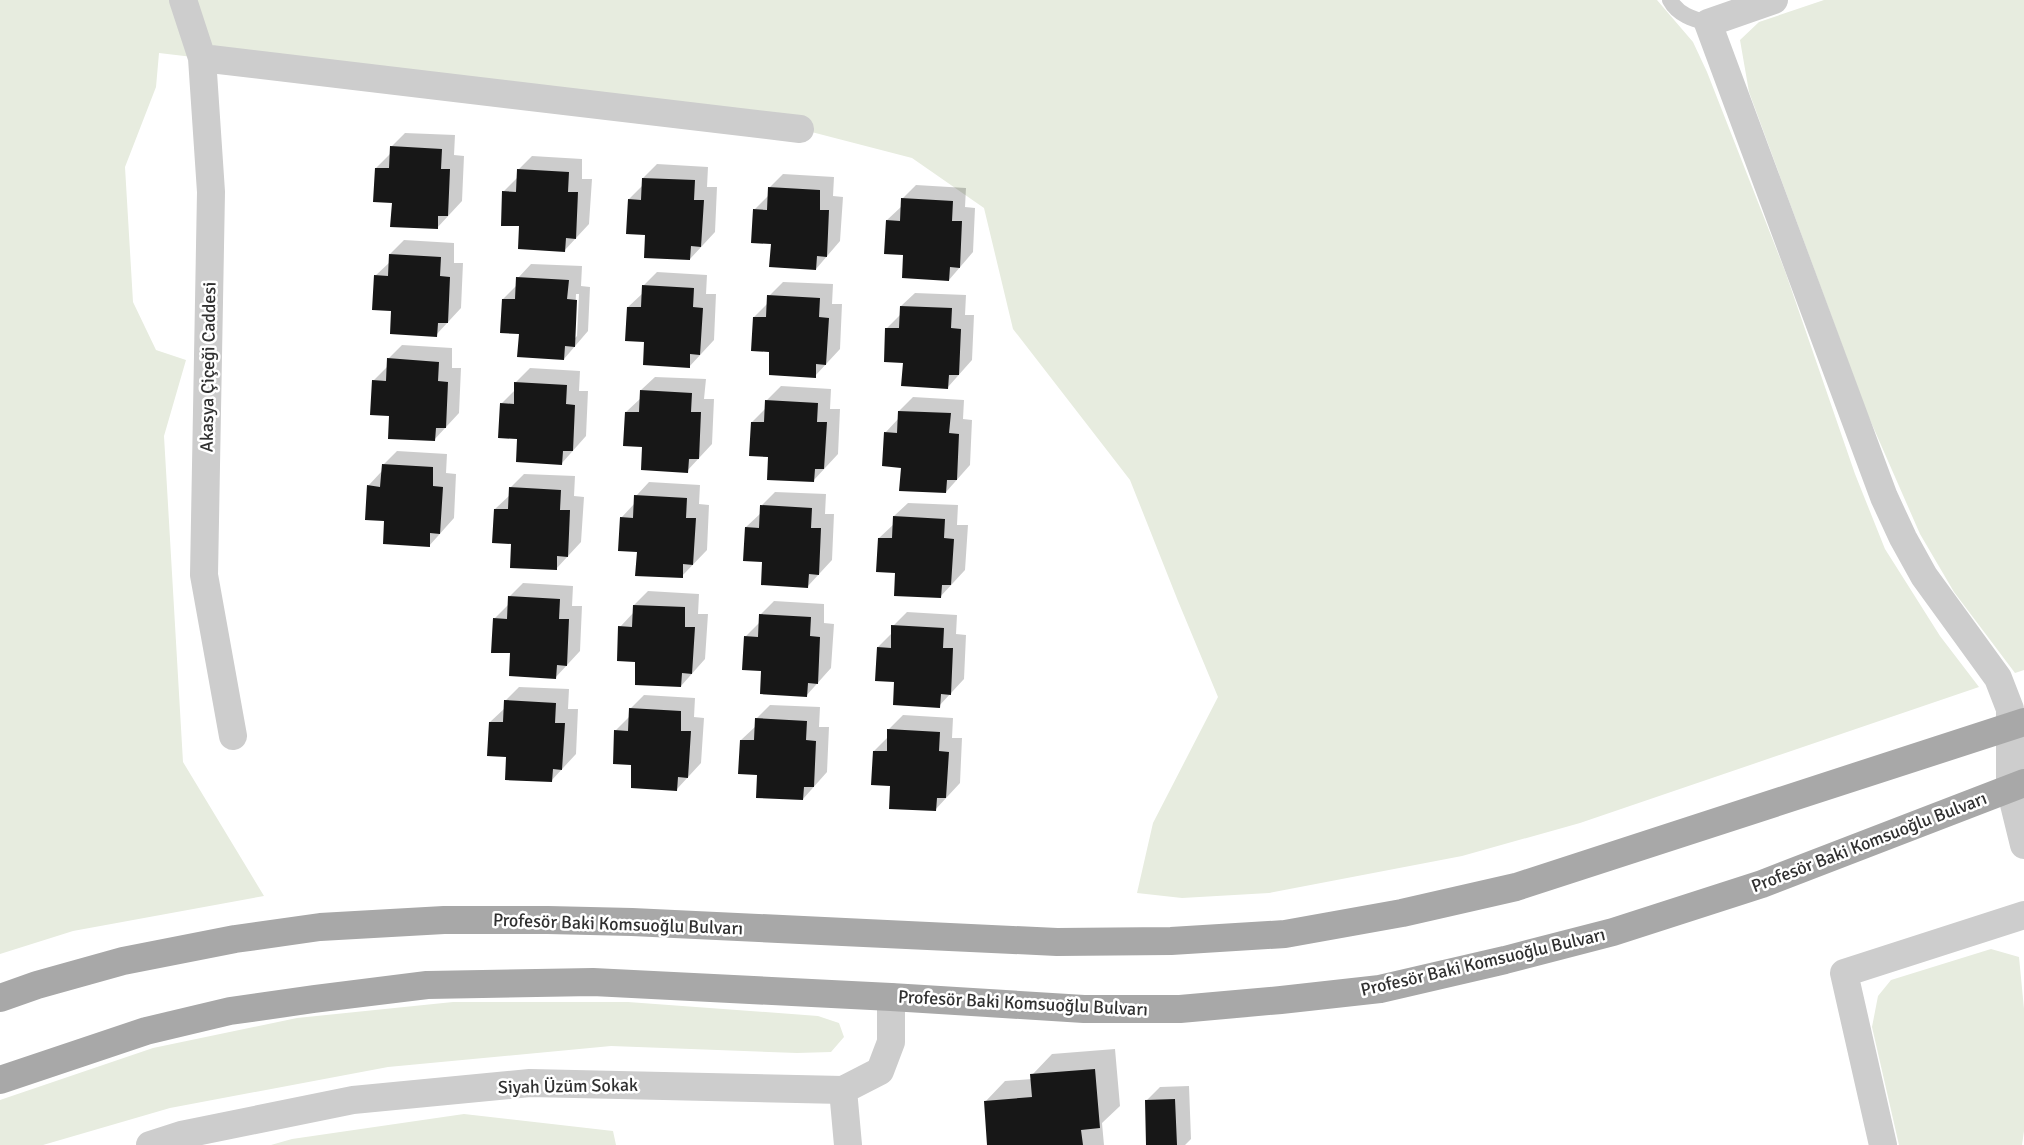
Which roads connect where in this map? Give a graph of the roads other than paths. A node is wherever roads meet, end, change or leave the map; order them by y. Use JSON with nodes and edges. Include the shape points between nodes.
{"nodes":[{"id":1,"x":183,"y":0,"type":"edge"},
{"id":2,"x":1670,"y":0,"type":"edge"},
{"id":3,"x":1774,"y":0,"type":"edge"},
{"id":4,"x":1708,"y":24,"type":"junction"},
{"id":5,"x":202,"y":58,"type":"junction"},
{"id":6,"x":800,"y":129,"type":"dead end"},
{"id":7,"x":2018,"y":724,"type":"edge"},
{"id":8,"x":233,"y":736,"type":"dead end"},
{"id":9,"x":2017,"y":786,"type":"edge"},
{"id":10,"x":2024,"y":846,"type":"edge"},
{"id":11,"x":2024,"y":914,"type":"edge"},
{"id":12,"x":891,"y":997,"type":"junction"},
{"id":13,"x":0,"y":998,"type":"edge"},
{"id":14,"x":0,"y":1080,"type":"edge"},
{"id":15,"x":843,"y":1090,"type":"junction"},
{"id":16,"x":150,"y":1145,"type":"edge"},
{"id":17,"x":848,"y":1145,"type":"edge"},
{"id":18,"x":1883,"y":1145,"type":"edge"}],
"edges":[{"from":1,"to":5,"type":"street","name":"Akasya Çiçeği Caddesi"},
{"from":2,"to":4,"type":"lane","via":[[1686,17]]},
{"from":3,"to":4,"type":"street"},
{"from":4,"to":7,"type":"street","via":[[1884,498],[1924,576],[1998,678]]},
{"from":5,"to":6,"type":"street"},
{"from":5,"to":8,"type":"street","name":"Akasya Çiçeği Caddesi","via":[[211,192],[204,575]]},
{"from":7,"to":9,"type":"street"},
{"from":7,"to":13,"type":"main road","name":"Profesör Baki Komsuoğlu Bulvarı","via":[[1516,887],[1402,913],[1284,934],[1172,941],[1057,942],[632,922],[444,920],[320,927],[235,939],[123,961]]},
{"from":9,"to":10,"type":"street"},
{"from":9,"to":12,"type":"main road","name":"Profesör Baki Komsuoğlu Bulvarı","via":[[1762,884],[1612,932],[1380,989],[1180,1009],[1084,1009]]},
{"from":11,"to":18,"type":"street","via":[[1844,973]]},
{"from":12,"to":14,"type":"main road","name":"Profesör Baki Komsuoğlu Bulvarı","via":[[593,982],[427,985],[230,1011],[146,1031]]},
{"from":12,"to":15,"type":"street","name":"Siyah Üzüm Sokak","via":[[891,1042],[880,1071]]},
{"from":15,"to":16,"type":"street","name":"Siyah Üzüm Sokak","via":[[530,1083],[353,1100],[181,1135]]},
{"from":15,"to":17,"type":"street"}]}
